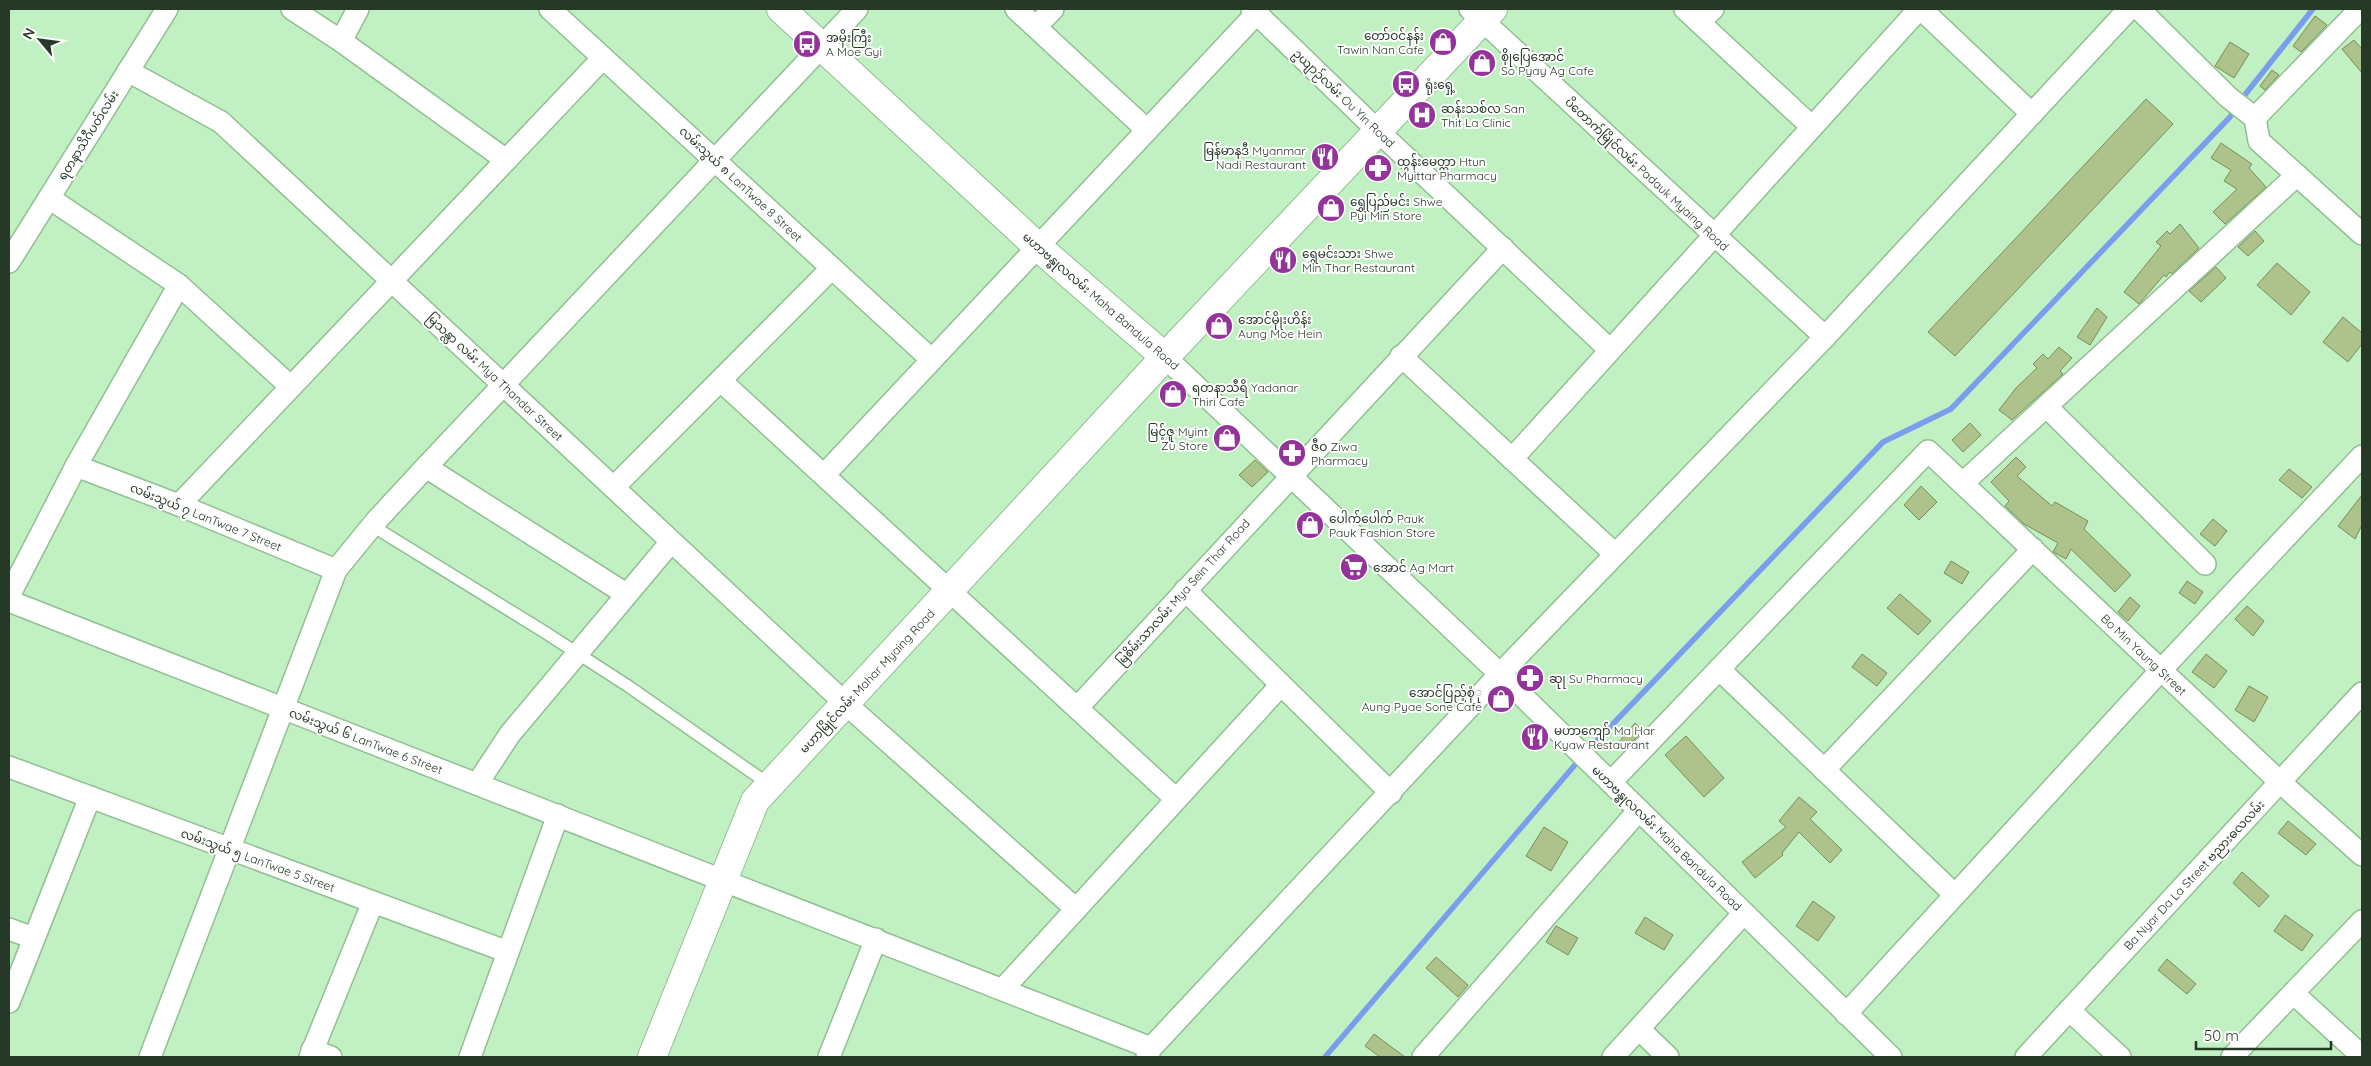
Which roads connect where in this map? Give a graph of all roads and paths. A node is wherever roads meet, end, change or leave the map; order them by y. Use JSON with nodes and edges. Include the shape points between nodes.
{"nodes":[{"id":1,"x":167,"y":9,"type":"edge"},
{"id":2,"x":292,"y":9,"type":"edge"},
{"id":3,"x":358,"y":9,"type":"edge"},
{"id":4,"x":550,"y":9,"type":"edge"},
{"id":5,"x":781,"y":9,"type":"edge"},
{"id":6,"x":857,"y":9,"type":"edge"},
{"id":7,"x":1016,"y":9,"type":"edge"},
{"id":8,"x":1053,"y":9,"type":"edge"},
{"id":9,"x":1920,"y":9,"type":"edge"},
{"id":10,"x":2129,"y":9,"type":"edge"},
{"id":11,"x":2138,"y":9,"type":"edge"},
{"id":12,"x":1254,"y":11,"type":"edge"},
{"id":13,"x":1482,"y":13,"type":"edge"},
{"id":14,"x":1699,"y":13,"type":"edge"},
{"id":15,"x":2358,"y":16,"type":"edge"},
{"id":16,"x":1036,"y":27,"type":"junction"},
{"id":17,"x":341,"y":41,"type":"junction"},
{"id":18,"x":822,"y":46,"type":"junction"},
{"id":19,"x":603,"y":58,"type":"junction"},
{"id":20,"x":128,"y":71,"type":"junction"},
{"id":21,"x":2032,"y":114,"type":"junction"},
{"id":22,"x":2251,"y":114,"type":"junction"},
{"id":23,"x":1812,"y":127,"type":"junction"},
{"id":24,"x":1147,"y":130,"type":"junction"},
{"id":25,"x":1379,"y":132,"type":"junction"},
{"id":26,"x":506,"y":160,"type":"junction"},
{"id":27,"x":714,"y":160,"type":"junction"},
{"id":28,"x":2297,"y":176,"type":"junction"},
{"id":29,"x":49,"y":198,"type":"junction"},
{"id":30,"x":2362,"y":234,"type":"edge"},
{"id":31,"x":1714,"y":236,"type":"junction"},
{"id":32,"x":1038,"y":247,"type":"junction"},
{"id":33,"x":1503,"y":248,"type":"junction"},
{"id":34,"x":9,"y":262,"type":"edge"},
{"id":35,"x":832,"y":268,"type":"junction"},
{"id":36,"x":392,"y":281,"type":"junction"},
{"id":37,"x":179,"y":285,"type":"junction"},
{"id":38,"x":1825,"y":337,"type":"junction"},
{"id":39,"x":1610,"y":350,"type":"junction"},
{"id":40,"x":1401,"y":356,"type":"junction"},
{"id":41,"x":1165,"y":357,"type":"junction"},
{"id":42,"x":932,"y":360,"type":"junction"},
{"id":43,"x":722,"y":381,"type":"junction"},
{"id":44,"x":502,"y":384,"type":"junction"},
{"id":45,"x":291,"y":386,"type":"junction"},
{"id":46,"x":2047,"y":407,"type":"junction"},
{"id":47,"x":2362,"y":456,"type":"edge"},
{"id":48,"x":1512,"y":459,"type":"junction"},
{"id":49,"x":76,"y":466,"type":"junction"},
{"id":50,"x":426,"y":467,"type":"junction"},
{"id":51,"x":824,"y":475,"type":"junction"},
{"id":52,"x":1290,"y":476,"type":"junction"},
{"id":53,"x":1963,"y":483,"type":"junction"},
{"id":54,"x":614,"y":487,"type":"junction"},
{"id":55,"x":179,"y":505,"type":"junction"},
{"id":56,"x":372,"y":526,"type":"junction"},
{"id":57,"x":672,"y":542,"type":"junction"},
{"id":58,"x":2033,"y":548,"type":"junction"},
{"id":59,"x":1615,"y":554,"type":"junction"},
{"id":60,"x":2205,"y":564,"type":"dead end"},
{"id":61,"x":336,"y":570,"type":"junction"},
{"id":62,"x":1185,"y":590,"type":"junction"},
{"id":63,"x":950,"y":592,"type":"junction"},
{"id":64,"x":626,"y":594,"type":"junction"},
{"id":65,"x":9,"y":596,"type":"edge"},
{"id":66,"x":9,"y":601,"type":"edge"},
{"id":67,"x":577,"y":653,"type":"junction"},
{"id":68,"x":1719,"y":669,"type":"junction"},
{"id":69,"x":2162,"y":669,"type":"junction"},
{"id":70,"x":1500,"y":674,"type":"junction"},
{"id":71,"x":1281,"y":686,"type":"junction"},
{"id":72,"x":2362,"y":693,"type":"edge"},
{"id":73,"x":846,"y":704,"type":"junction"},
{"id":74,"x":1077,"y":708,"type":"junction"},
{"id":75,"x":284,"y":709,"type":"junction"},
{"id":76,"x":9,"y":767,"type":"edge"},
{"id":77,"x":1824,"y":770,"type":"junction"},
{"id":78,"x":1611,"y":782,"type":"junction"},
{"id":79,"x":2280,"y":782,"type":"junction"},
{"id":80,"x":477,"y":784,"type":"junction"},
{"id":81,"x":770,"y":785,"type":"junction"},
{"id":82,"x":1391,"y":793,"type":"junction"},
{"id":83,"x":90,"y":797,"type":"junction"},
{"id":84,"x":1176,"y":799,"type":"junction"},
{"id":85,"x":1639,"y":810,"type":"junction"},
{"id":86,"x":558,"y":815,"type":"junction"},
{"id":87,"x":230,"y":849,"type":"junction"},
{"id":88,"x":2362,"y":855,"type":"edge"},
{"id":89,"x":723,"y":880,"type":"junction"},
{"id":90,"x":1955,"y":895,"type":"junction"},
{"id":91,"x":373,"y":902,"type":"junction"},
{"id":92,"x":1076,"y":909,"type":"junction"},
{"id":93,"x":1744,"y":914,"type":"junction"},
{"id":94,"x":2362,"y":921,"type":"edge"},
{"id":95,"x":9,"y":929,"type":"edge"},
{"id":96,"x":32,"y":938,"type":"junction"},
{"id":97,"x":876,"y":939,"type":"junction"},
{"id":98,"x":508,"y":952,"type":"junction"},
{"id":99,"x":1003,"y":989,"type":"junction"},
{"id":100,"x":2293,"y":993,"type":"junction"},
{"id":101,"x":9,"y":1002,"type":"edge"},
{"id":102,"x":2069,"y":1010,"type":"junction"},
{"id":103,"x":1846,"y":1014,"type":"junction"},
{"id":104,"x":1639,"y":1029,"type":"junction"},
{"id":105,"x":1149,"y":1053,"type":"edge"},
{"id":106,"x":318,"y":1055,"type":"edge"},
{"id":107,"x":2362,"y":1056,"type":"edge"},
{"id":108,"x":150,"y":1057,"type":"edge"},
{"id":109,"x":470,"y":1057,"type":"edge"},
{"id":110,"x":652,"y":1057,"type":"edge"},
{"id":111,"x":829,"y":1057,"type":"edge"},
{"id":112,"x":1423,"y":1057,"type":"edge"},
{"id":113,"x":1613,"y":1057,"type":"edge"},
{"id":114,"x":1668,"y":1057,"type":"edge"},
{"id":115,"x":1891,"y":1057,"type":"edge"},
{"id":116,"x":2026,"y":1057,"type":"edge"},
{"id":117,"x":2120,"y":1057,"type":"edge"},
{"id":118,"x":2232,"y":1057,"type":"edge"}],
"edges":[{"from":1,"to":20,"type":"street","name":"ရတနာသိဂီပတ်လမ်း"},
{"from":2,"to":17,"type":"street"},
{"from":3,"to":17,"type":"street"},
{"from":4,"to":19,"type":"street","name":"လမ်းသွယ် ၈ LanTwae 8 Street"},
{"from":5,"to":18,"type":"street","name":"မဟာဗန္ဓုလလမ်း Maha Bandula Road"},
{"from":6,"to":18,"type":"street"},
{"from":7,"to":16,"type":"street"},
{"from":8,"to":16,"type":"street"},
{"from":9,"to":21,"type":"street"},
{"from":9,"to":23,"type":"street"},
{"from":10,"to":21,"type":"street"},
{"from":11,"to":22,"type":"street","via":[[2228,97]]},
{"from":12,"to":24,"type":"street"},
{"from":12,"to":25,"type":"street","name":"ဥယျာဉ်လမ်း Ou Yin Road"},
{"from":13,"to":25,"type":"street","name":"မဟာမြိုင်လမ်း Mahar Myaing Road"},
{"from":13,"to":31,"type":"street","name":"ပိတောက်မြိုင်လမ်း Padauk Myaing Road"},
{"from":14,"to":23,"type":"street"},
{"from":15,"to":22,"type":"street"},
{"from":16,"to":24,"type":"street"},
{"from":17,"to":26,"type":"street"},
{"from":18,"to":27,"type":"street"},
{"from":18,"to":32,"type":"street","name":"မဟာဗန္ဓုလလမ်း Maha Bandula Road"},
{"from":19,"to":26,"type":"street"},
{"from":19,"to":27,"type":"street","name":"လမ်းသွယ် ၈ LanTwae 8 Street"},
{"from":20,"to":29,"type":"street","name":"ရတနာသိဂီပတ်လမ်း"},
{"from":20,"to":36,"type":"street","name":"မြသန္လာ လမ်း Mya Thandar Street","via":[[221,122]]},
{"from":21,"to":38,"type":"street"},
{"from":22,"to":28,"type":"street","via":[[2259,141]]},
{"from":23,"to":31,"type":"street"},
{"from":24,"to":32,"type":"street"},
{"from":25,"to":33,"type":"street","name":"ဥယျာဉ်လမ်း Ou Yin Road"},
{"from":25,"to":41,"type":"street","name":"မဟာမြိုင်လမ်း Mahar Myaing Road"},
{"from":26,"to":36,"type":"street"},
{"from":27,"to":35,"type":"street","name":"လမ်းသွယ် ၈ LanTwae 8 Street"},
{"from":27,"to":44,"type":"street"},
{"from":28,"to":30,"type":"street"},
{"from":28,"to":46,"type":"street"},
{"from":29,"to":34,"type":"street","name":"ရတနာသိဂီပတ်လမ်း"},
{"from":29,"to":37,"type":"street"},
{"from":31,"to":38,"type":"street","name":"ပိတောက်မြိုင်လမ်း Padauk Myaing Road"},
{"from":31,"to":39,"type":"street"},
{"from":32,"to":41,"type":"street","name":"မဟာဗန္ဓုလလမ်း Maha Bandula Road"},
{"from":32,"to":42,"type":"street"},
{"from":33,"to":39,"type":"street","name":"ဥယျာဉ်လမ်း Ou Yin Road"},
{"from":33,"to":40,"type":"street"},
{"from":35,"to":42,"type":"street","name":"လမ်းသွယ် ၈ LanTwae 8 Street"},
{"from":35,"to":43,"type":"street"},
{"from":36,"to":44,"type":"street","name":"မြသန္လာ လမ်း Mya Thandar Street"},
{"from":36,"to":45,"type":"street"},
{"from":37,"to":45,"type":"street"},
{"from":37,"to":49,"type":"street"},
{"from":38,"to":59,"type":"street"},
{"from":39,"to":48,"type":"street"},
{"from":40,"to":48,"type":"street"},
{"from":40,"to":52,"type":"street"},
{"from":41,"to":52,"type":"street","name":"မဟာဗန္ဓုလလမ်း Maha Bandula Road"},
{"from":41,"to":63,"type":"street","name":"မဟာမြိုင်လမ်း Mahar Myaing Road"},
{"from":42,"to":51,"type":"street"},
{"from":43,"to":51,"type":"street"},
{"from":43,"to":54,"type":"street"},
{"from":44,"to":50,"type":"street"},
{"from":44,"to":54,"type":"street","name":"မြသန္လာ လမ်း Mya Thandar Street"},
{"from":45,"to":55,"type":"street"},
{"from":46,"to":53,"type":"street"},
{"from":46,"to":60,"type":"street"},
{"from":47,"to":69,"type":"street"},
{"from":48,"to":59,"type":"street"},
{"from":49,"to":55,"type":"street","name":"လမ်းသွယ် ၇ LanTwae 7 Street"},
{"from":49,"to":65,"type":"street"},
{"from":50,"to":56,"type":"street"},
{"from":50,"to":64,"type":"street"},
{"from":51,"to":63,"type":"street"},
{"from":52,"to":62,"type":"street","name":"မြစိမ်းသာလမ်း Mya Sein Thar Road"},
{"from":52,"to":70,"type":"street","name":"မဟာဗန္ဓုလလမ်း Maha Bandula Road"},
{"from":53,"to":58,"type":"street","name":"Bo Min Yaung Street"},
{"from":53,"to":68,"type":"street","name":"Bo Min Yaung Street","via":[[1928,450]]},
{"from":54,"to":57,"type":"street","name":"မြသန္လာ လမ်း Mya Thandar Street"},
{"from":55,"to":61,"type":"street","name":"လမ်းသွယ် ၇ LanTwae 7 Street"},
{"from":56,"to":61,"type":"street"},
{"from":56,"to":67,"type":"lane"},
{"from":57,"to":64,"type":"street"},
{"from":57,"to":73,"type":"street","name":"မြသန္လာ လမ်း Mya Thandar Street"},
{"from":58,"to":69,"type":"street","name":"Bo Min Yaung Street"},
{"from":58,"to":77,"type":"street"},
{"from":59,"to":70,"type":"street"},
{"from":61,"to":75,"type":"street"},
{"from":62,"to":71,"type":"street"},
{"from":62,"to":74,"type":"street","name":"မြစိမ်းသာလမ်း Mya Sein Thar Road"},
{"from":63,"to":73,"type":"street","name":"မဟာမြိုင်လမ်း Mahar Myaing Road"},
{"from":63,"to":74,"type":"street"},
{"from":64,"to":67,"type":"street"},
{"from":66,"to":75,"type":"street","name":"လမ်းသွယ် ၆ LanTwae 6 Street"},
{"from":67,"to":80,"type":"street","via":[[510,734]]},
{"from":67,"to":81,"type":"lane"},
{"from":68,"to":77,"type":"street"},
{"from":68,"to":78,"type":"street"},
{"from":69,"to":79,"type":"street","name":"Bo Min Yaung Street"},
{"from":69,"to":90,"type":"street"},
{"from":70,"to":78,"type":"street","name":"မဟာဗန္ဓုလလမ်း Maha Bandula Road"},
{"from":70,"to":82,"type":"street"},
{"from":71,"to":82,"type":"street"},
{"from":71,"to":84,"type":"street"},
{"from":72,"to":79,"type":"street","name":"Ba Nyar Da La Street ဗညားဓလလမ်း"},
{"from":73,"to":81,"type":"street","name":"မဟာမြိုင်လမ်း Mahar Myaing Road"},
{"from":73,"to":92,"type":"street","name":"မြသန္လာ လမ်း Mya Thandar Street"},
{"from":74,"to":84,"type":"street"},
{"from":75,"to":80,"type":"street","name":"လမ်းသွယ် ၆ LanTwae 6 Street"},
{"from":75,"to":87,"type":"street"},
{"from":76,"to":83,"type":"street","name":"လမ်းသွယ် ၅ LanTwae 5 Street"},
{"from":77,"to":90,"type":"street"},
{"from":78,"to":85,"type":"street","name":"မဟာဗန္ဓုလလမ်း Maha Bandula Road"},
{"from":79,"to":88,"type":"street","name":"Bo Min Yaung Street"},
{"from":79,"to":102,"type":"street","name":"Ba Nyar Da La Street ဗညားဓလလမ်း"},
{"from":80,"to":86,"type":"street","name":"လမ်းသွယ် ၆ LanTwae 6 Street"},
{"from":81,"to":89,"type":"street","name":"မဟာမြိုင်လမ်း Mahar Myaing Road","via":[[755,801]]},
{"from":82,"to":105,"type":"street"},
{"from":83,"to":87,"type":"street","name":"လမ်းသွယ် ၅ LanTwae 5 Street"},
{"from":83,"to":96,"type":"street"},
{"from":84,"to":92,"type":"street"},
{"from":85,"to":93,"type":"street","name":"မဟာဗန္ဓုလလမ်း Maha Bandula Road"},
{"from":85,"to":112,"type":"street"},
{"from":86,"to":89,"type":"street","name":"လမ်းသွယ် ၆ LanTwae 6 Street"},
{"from":86,"to":98,"type":"street"},
{"from":87,"to":91,"type":"street","name":"လမ်းသွယ် ၅ LanTwae 5 Street"},
{"from":87,"to":108,"type":"street"},
{"from":89,"to":97,"type":"street","name":"လမ်းသွယ် ၆ LanTwae 6 Street"},
{"from":89,"to":110,"type":"street","name":"မဟာမြိုင်လမ်း Mahar Myaing Road"},
{"from":90,"to":103,"type":"street"},
{"from":91,"to":98,"type":"street","name":"လမ်းသွယ် ၅ LanTwae 5 Street"},
{"from":91,"to":106,"type":"street"},
{"from":92,"to":99,"type":"street"},
{"from":93,"to":103,"type":"street","name":"မဟာဗန္ဓုလလမ်း Maha Bandula Road"},
{"from":93,"to":104,"type":"street"},
{"from":94,"to":100,"type":"street"},
{"from":95,"to":96,"type":"street"},
{"from":96,"to":101,"type":"street"},
{"from":97,"to":99,"type":"street","name":"လမ်းသွယ် ၆ LanTwae 6 Street"},
{"from":97,"to":111,"type":"street"},
{"from":98,"to":109,"type":"street"},
{"from":99,"to":105,"type":"street","name":"လမ်းသွယ် ၆ LanTwae 6 Street"},
{"from":100,"to":107,"type":"street"},
{"from":100,"to":118,"type":"street"},
{"from":102,"to":116,"type":"street","name":"Ba Nyar Da La Street ဗညားဓလလမ်း"},
{"from":102,"to":117,"type":"street"},
{"from":103,"to":115,"type":"street","name":"မဟာဗန္ဓုလလမ်း Maha Bandula Road"},
{"from":104,"to":113,"type":"street"},
{"from":104,"to":114,"type":"street"}]}
